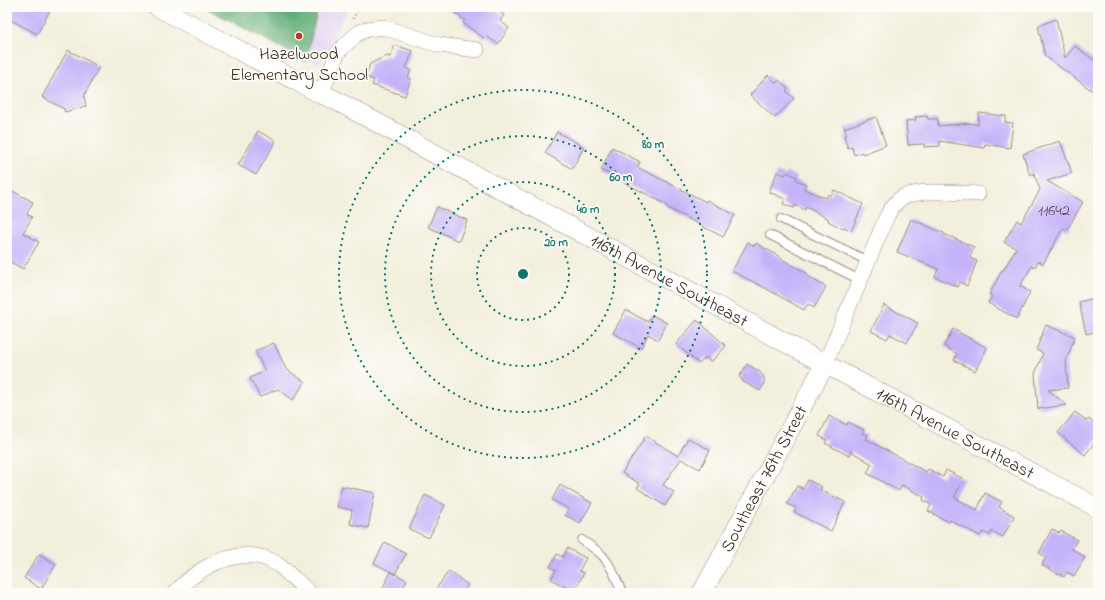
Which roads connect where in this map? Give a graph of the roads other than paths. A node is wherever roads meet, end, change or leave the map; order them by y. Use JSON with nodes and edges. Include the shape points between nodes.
{"nodes":[{"id":1,"x":158,"y":7,"type":"edge"},
{"id":2,"x":477,"y":50,"type":"dead end"},
{"id":3,"x":321,"y":94,"type":"junction"},
{"id":4,"x":978,"y":194,"type":"dead end"},
{"id":5,"x":781,"y":219,"type":"dead end"},
{"id":6,"x":770,"y":234,"type":"dead end"},
{"id":7,"x":868,"y":261,"type":"junction"},
{"id":8,"x":860,"y":280,"type":"junction"},
{"id":9,"x":825,"y":364,"type":"junction"},
{"id":10,"x":1098,"y":508,"type":"edge"},
{"id":11,"x":582,"y":540,"type":"dead end"},
{"id":12,"x":175,"y":593,"type":"edge"},
{"id":13,"x":310,"y":593,"type":"edge"},
{"id":14,"x":622,"y":593,"type":"edge"},
{"id":15,"x":702,"y":593,"type":"edge"}],
"edges":[{"from":1,"to":3,"type":"street","name":"116th Avenue Southeast"},
{"from":2,"to":3,"type":"street","via":[[439,45],[383,27],[368,29],[358,33],[338,52]]},
{"from":3,"to":9,"type":"street","name":"116th Avenue Southeast"},
{"from":4,"to":7,"type":"street","via":[[925,192],[900,199],[887,216]]},
{"from":5,"to":7,"type":"lane"},
{"from":6,"to":8,"type":"lane"},
{"from":7,"to":8,"type":"street"},
{"from":8,"to":9,"type":"street"},
{"from":9,"to":10,"type":"street","name":"116th Avenue Southeast"},
{"from":9,"to":15,"type":"street","name":"Southeast 76th Street"},
{"from":11,"to":14,"type":"lane","via":[[602,555],[613,570]]},
{"from":12,"to":13,"type":"street","via":[[211,564],[237,556],[266,558],[277,564]]}]}
